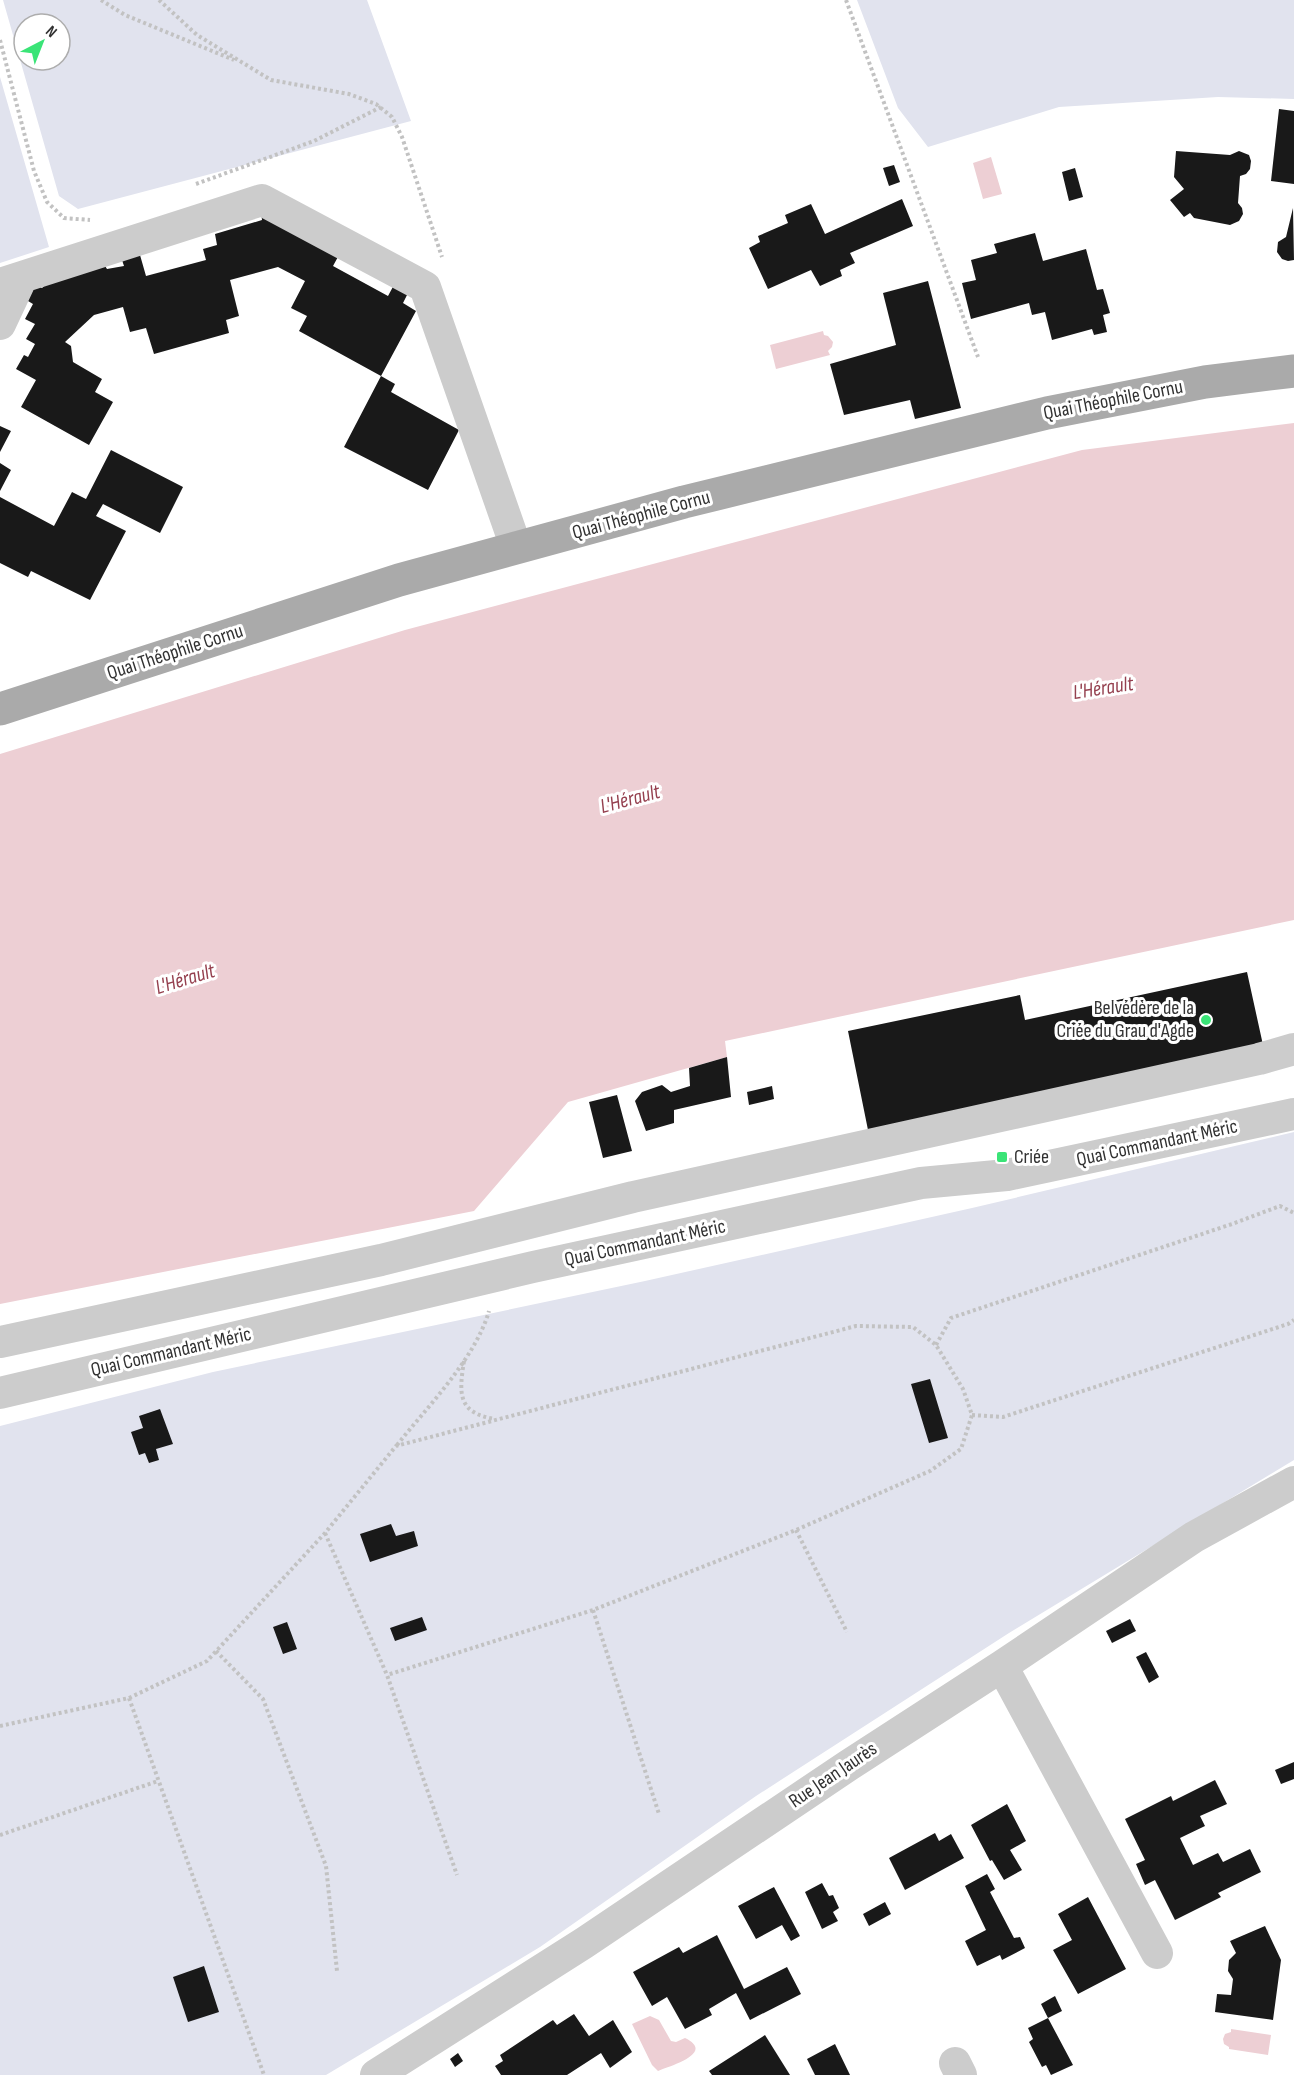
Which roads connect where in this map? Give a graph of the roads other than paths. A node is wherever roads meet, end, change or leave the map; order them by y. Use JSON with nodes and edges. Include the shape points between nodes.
{"nodes":[{"id":1,"x":11,"y":280,"type":"edge"},
{"id":2,"x":0,"y":324,"type":"edge"},
{"id":3,"x":1294,"y":371,"type":"edge"},
{"id":4,"x":516,"y":548,"type":"junction"},
{"id":5,"x":0,"y":709,"type":"edge"},
{"id":6,"x":1294,"y":1049,"type":"edge"},
{"id":7,"x":1294,"y":1114,"type":"edge"},
{"id":8,"x":0,"y":1342,"type":"edge"},
{"id":9,"x":0,"y":1393,"type":"edge"},
{"id":10,"x":1294,"y":1482,"type":"edge"},
{"id":11,"x":1002,"y":1666,"type":"junction"},
{"id":12,"x":1157,"y":1953,"type":"dead end"},
{"id":13,"x":376,"y":2075,"type":"edge"}],
"edges":[{"from":1,"to":2,"type":"street"},
{"from":1,"to":4,"type":"street","via":[[262,200],[425,288]]},
{"from":3,"to":4,"type":"main road","name":"Quai Théophile Cornu","via":[[1205,382],[1047,413],[684,502]]},
{"from":4,"to":5,"type":"main road","name":"Quai Théophile Cornu","via":[[399,580]]},
{"from":6,"to":8,"type":"street","via":[[633,1197],[381,1260]]},
{"from":7,"to":9,"type":"street","name":"Quai Commandant Méric","via":[[1007,1175],[921,1183],[488,1278]]},
{"from":10,"to":11,"type":"street","name":"Rue Jean Jaurès","via":[[1194,1538]]},
{"from":11,"to":12,"type":"street"},
{"from":11,"to":13,"type":"street","name":"Rue Jean Jaurès","via":[[584,1943]]}]}
